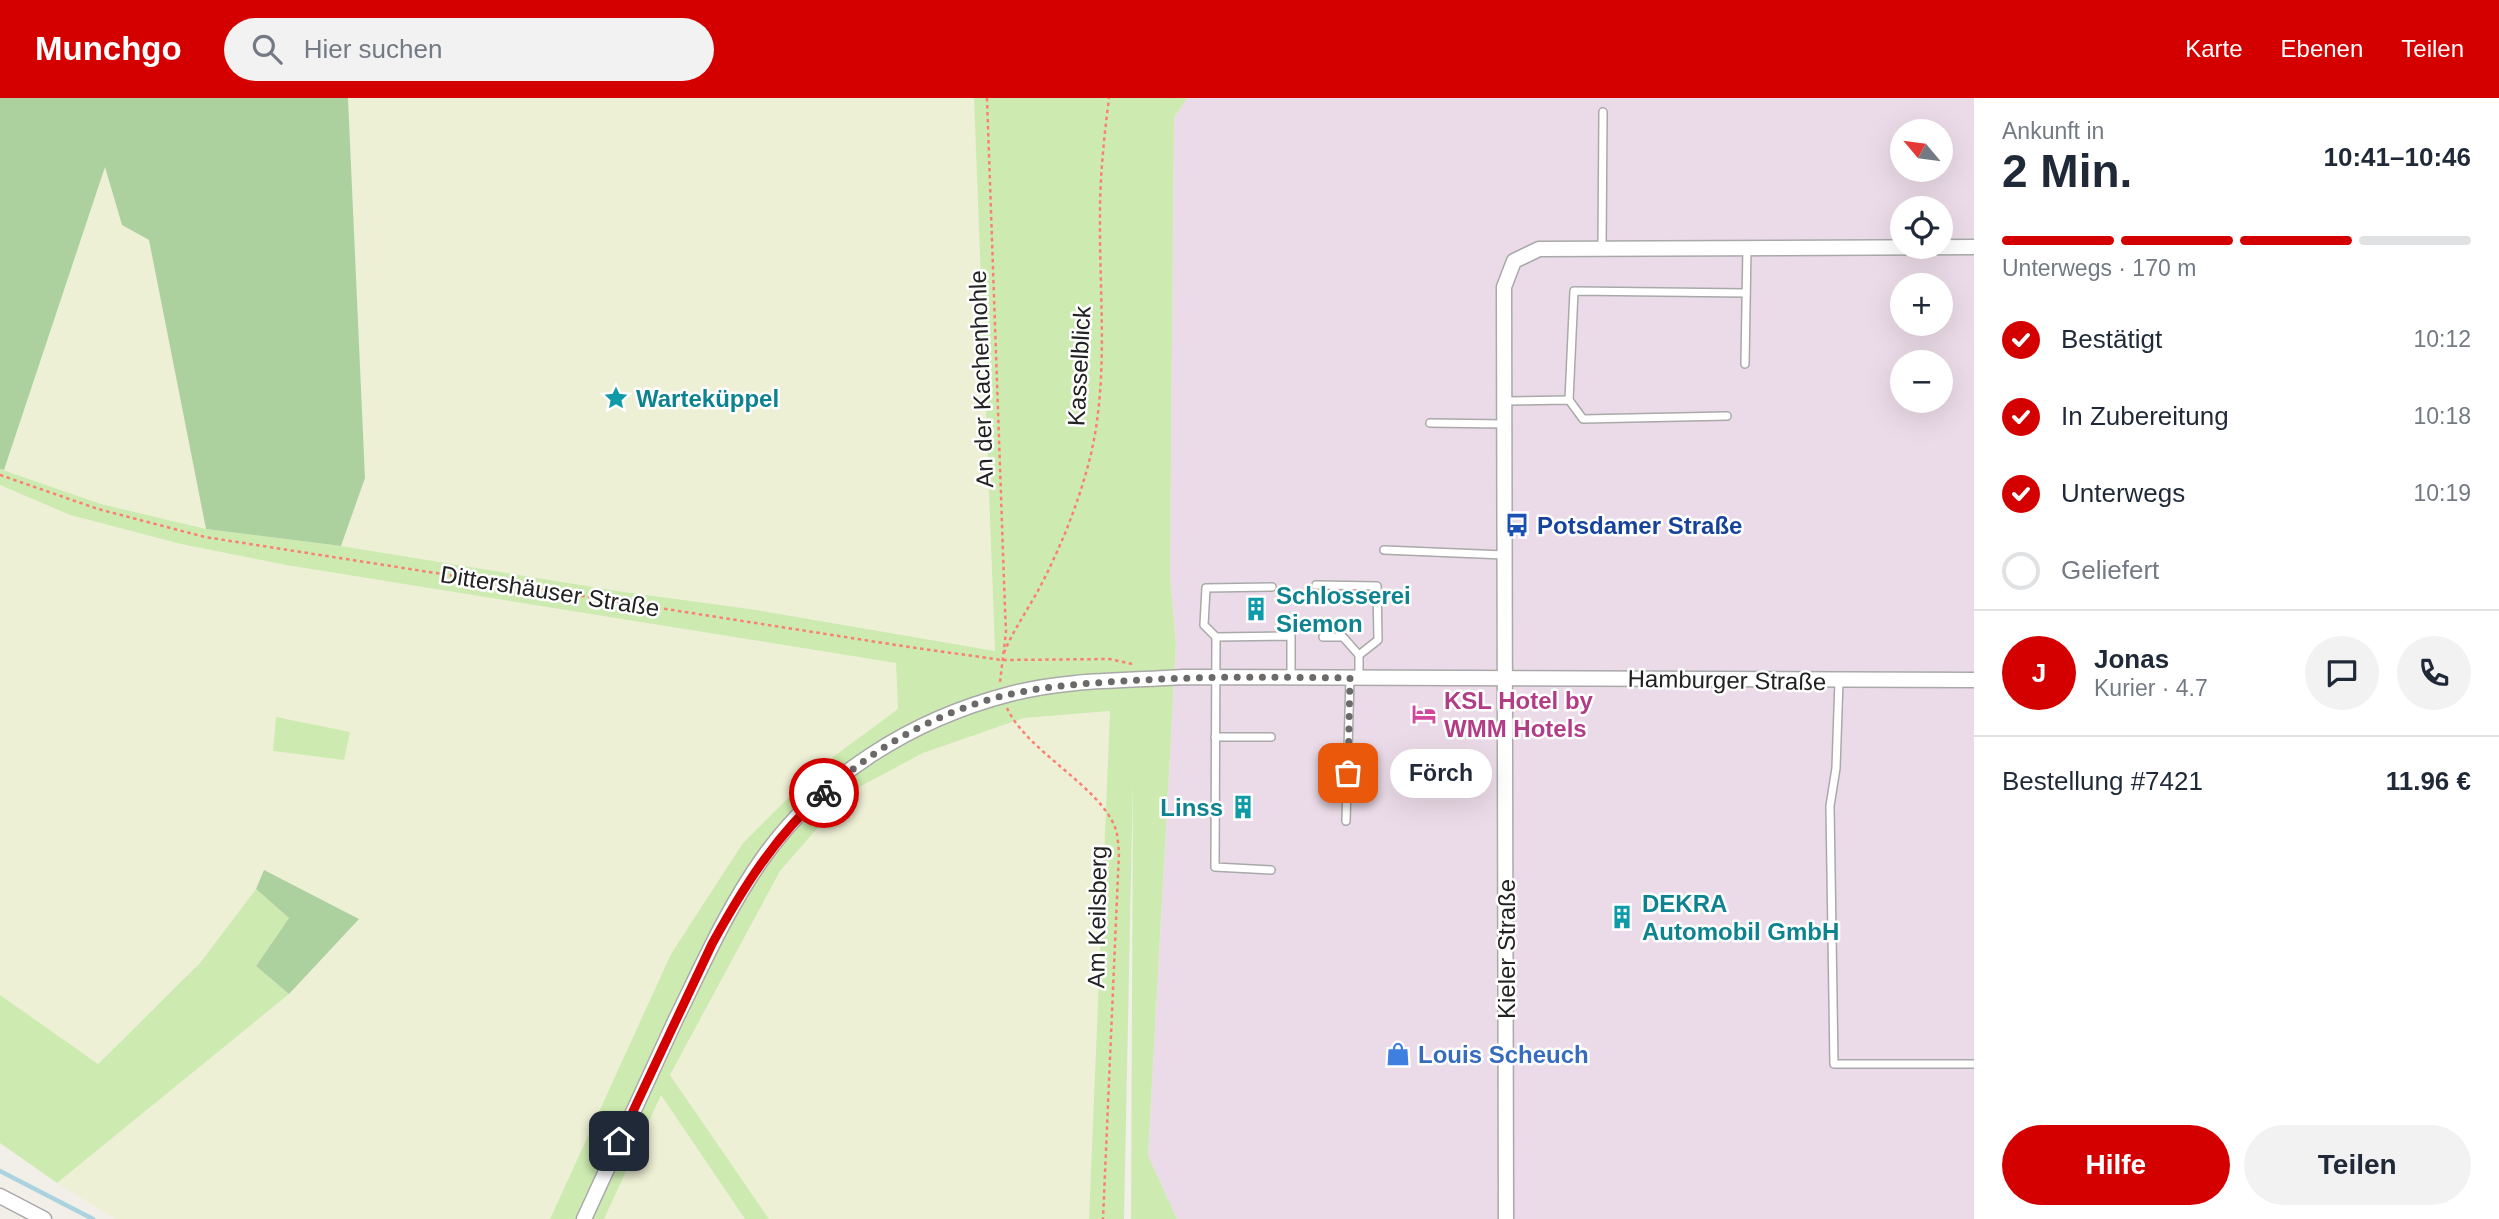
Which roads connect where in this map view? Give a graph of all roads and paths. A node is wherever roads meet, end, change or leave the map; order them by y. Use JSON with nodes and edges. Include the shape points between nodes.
{"nodes":[{"id":1,"x":987,"y":98,"type":"edge"},
{"id":2,"x":1109,"y":98,"type":"edge"},
{"id":3,"x":1603,"y":112,"type":"dead end"},
{"id":4,"x":1974,"y":247,"type":"edge"},
{"id":5,"x":1602,"y":248,"type":"junction"},
{"id":6,"x":1747,"y":248,"type":"junction"},
{"id":7,"x":1746,"y":293,"type":"junction"},
{"id":8,"x":1745,"y":364,"type":"dead end"},
{"id":9,"x":1569,"y":400,"type":"junction"},
{"id":10,"x":1505,"y":401,"type":"junction"},
{"id":11,"x":1727,"y":416,"type":"dead end"},
{"id":12,"x":1430,"y":423,"type":"dead end"},
{"id":13,"x":1505,"y":424,"type":"junction"},
{"id":14,"x":0,"y":475,"type":"edge"},
{"id":15,"x":1384,"y":550,"type":"dead end"},
{"id":16,"x":1505,"y":555,"type":"junction"},
{"id":17,"x":1316,"y":585,"type":"dead end"},
{"id":18,"x":1272,"y":587,"type":"dead end"},
{"id":19,"x":1216,"y":637,"type":"junction"},
{"id":20,"x":1323,"y":637,"type":"dead end"},
{"id":21,"x":1359,"y":655,"type":"junction"},
{"id":22,"x":1109,"y":659,"type":"dead end"},
{"id":23,"x":1002,"y":660,"type":"junction"},
{"id":24,"x":1215,"y":677,"type":"junction"},
{"id":25,"x":1291,"y":678,"type":"junction"},
{"id":26,"x":1354,"y":678,"type":"junction"},
{"id":27,"x":1505,"y":678,"type":"junction"},
{"id":28,"x":1974,"y":680,"type":"edge"},
{"id":29,"x":1839,"y":681,"type":"junction"},
{"id":30,"x":1002,"y":696,"type":"junction"},
{"id":31,"x":1216,"y":737,"type":"junction"},
{"id":32,"x":1271,"y":737,"type":"dead end"},
{"id":33,"x":1346,"y":821,"type":"dead end"},
{"id":34,"x":1271,"y":870,"type":"dead end"},
{"id":35,"x":1974,"y":1064,"type":"edge"},
{"id":36,"x":0,"y":1196,"type":"edge"},
{"id":37,"x":44,"y":1219,"type":"edge"},
{"id":38,"x":584,"y":1219,"type":"edge"},
{"id":39,"x":1103,"y":1219,"type":"edge"},
{"id":40,"x":1506,"y":1219,"type":"edge"}],
"edges":[{"from":1,"to":23,"type":"path","name":"An der Kachenhohle","via":[[1006,609]]},
{"from":2,"to":23,"type":"path","name":"Kasselblick","via":[[1100,212],[1101,384],[1091,454],[1056,556]]},
{"from":3,"to":5,"type":"lane"},
{"from":4,"to":6,"type":"street"},
{"from":5,"to":6,"type":"street"},
{"from":5,"to":10,"type":"street","via":[[1539,249],[1514,261],[1504,286]]},
{"from":6,"to":7,"type":"lane"},
{"from":7,"to":8,"type":"lane"},
{"from":7,"to":9,"type":"lane","via":[[1574,291]]},
{"from":9,"to":10,"type":"lane"},
{"from":9,"to":11,"type":"lane","via":[[1583,419]]},
{"from":10,"to":13,"type":"street"},
{"from":12,"to":13,"type":"lane"},
{"from":13,"to":16,"type":"street"},
{"from":14,"to":23,"type":"path","name":"Dittershäuser Straße","via":[[98,509],[205,537]]},
{"from":15,"to":16,"type":"lane"},
{"from":16,"to":27,"type":"street"},
{"from":17,"to":21,"type":"lane","via":[[1377,586],[1378,640]]},
{"from":18,"to":19,"type":"lane","via":[[1206,588],[1204,625]]},
{"from":19,"to":24,"type":"lane"},
{"from":19,"to":25,"type":"lane","via":[[1291,636]]},
{"from":20,"to":21,"type":"lane","via":[[1343,637]]},
{"from":21,"to":26,"type":"lane"},
{"from":22,"to":23,"type":"path","name":"Dittershäuser Straße"},
{"from":23,"to":30,"type":"path","name":"Am Keilsberg"},
{"from":24,"to":25,"type":"street","name":"Hamburger Straße"},
{"from":24,"to":30,"type":"street","name":"Hamburger Straße","via":[[1060,684]]},
{"from":24,"to":31,"type":"lane"},
{"from":25,"to":26,"type":"street","name":"Hamburger Straße"},
{"from":26,"to":27,"type":"street","name":"Hamburger Straße"},
{"from":26,"to":33,"type":"lane"},
{"from":27,"to":29,"type":"street","name":"Hamburger Straße"},
{"from":27,"to":40,"type":"street","name":"Kieler Straße"},
{"from":28,"to":29,"type":"street","name":"Hamburger Straße"},
{"from":29,"to":35,"type":"lane","via":[[1830,806],[1833,1064]]},
{"from":30,"to":38,"type":"street","name":"Hamburger Straße","via":[[926,724],[871,754],[816,800],[764,857],[712,944]]},
{"from":30,"to":39,"type":"path","name":"Am Keilsberg","via":[[1026,734],[1091,796],[1116,831],[1119,864]]},
{"from":31,"to":32,"type":"lane"},
{"from":31,"to":34,"type":"lane","via":[[1214,867]]},
{"from":36,"to":37,"type":"street"}]}
